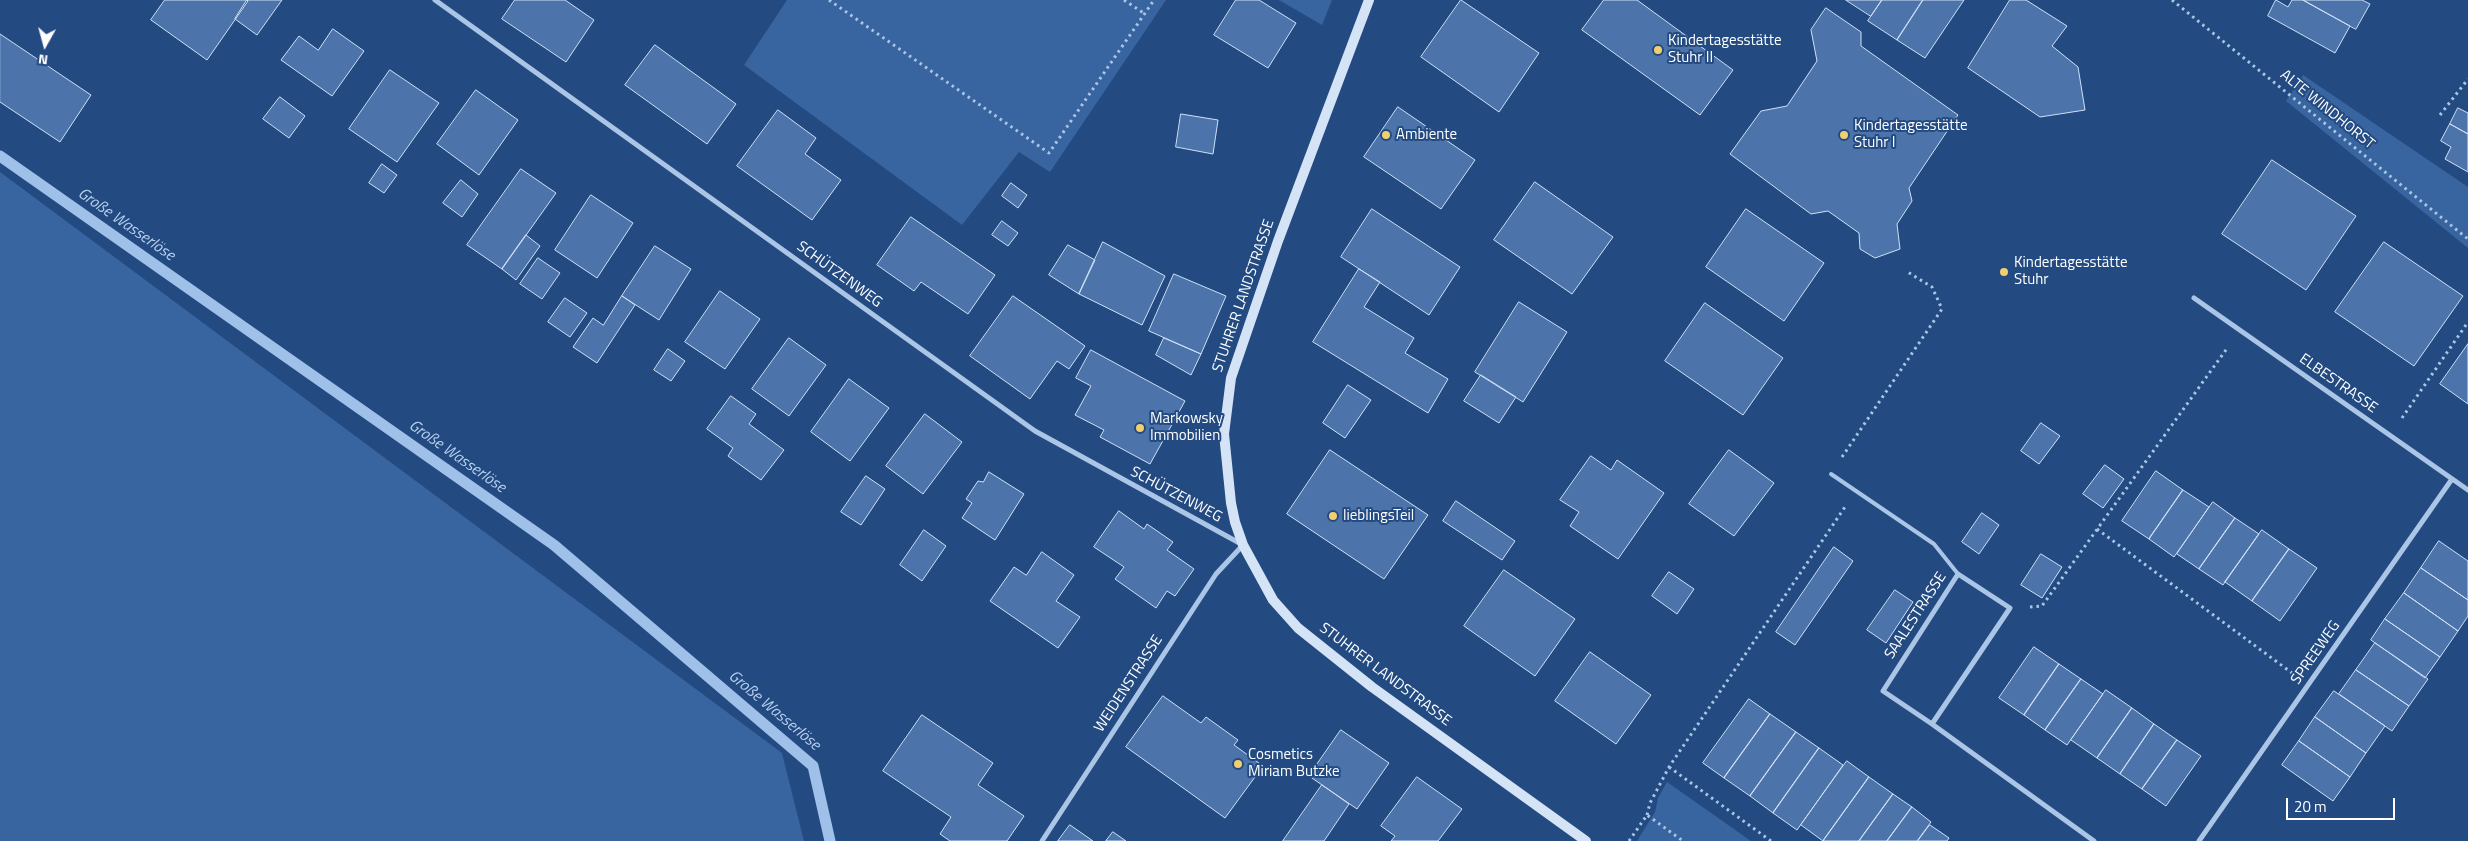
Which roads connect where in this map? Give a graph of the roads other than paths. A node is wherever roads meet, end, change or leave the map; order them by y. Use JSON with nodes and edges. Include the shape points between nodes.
{"nodes":[{"id":1,"x":435,"y":0,"type":"edge"},
{"id":2,"x":1369,"y":0,"type":"edge"},
{"id":3,"x":2194,"y":298,"type":"dead end"},
{"id":4,"x":1831,"y":474,"type":"road end"},
{"id":5,"x":2452,"y":479,"type":"junction"},
{"id":6,"x":2468,"y":490,"type":"edge"},
{"id":7,"x":1243,"y":545,"type":"junction"},
{"id":8,"x":1958,"y":574,"type":"junction"},
{"id":9,"x":1932,"y":724,"type":"junction"},
{"id":10,"x":1042,"y":841,"type":"edge"},
{"id":11,"x":1586,"y":841,"type":"edge"},
{"id":12,"x":2094,"y":841,"type":"edge"},
{"id":13,"x":2199,"y":841,"type":"edge"}],
"edges":[{"from":1,"to":7,"type":"street","name":"SCHÜTZENWEG","via":[[1035,431]]},
{"from":2,"to":7,"type":"main road","name":"STUHRER LANDSTRASSE","via":[[1285,222],[1231,378],[1224,434],[1231,503]]},
{"from":3,"to":5,"type":"street","name":"ELBESTRASSE"},
{"from":4,"to":8,"type":"lane","via":[[1934,544]]},
{"from":5,"to":6,"type":"street","name":"ELBESTRASSE"},
{"from":5,"to":13,"type":"street","name":"SPREEWEG"},
{"from":7,"to":10,"type":"street","name":"WEIDENSTRASSE","via":[[1216,574]]},
{"from":7,"to":11,"type":"main road","name":"STUHRER LANDSTRASSE","via":[[1273,600],[1298,628],[1372,686]]},
{"from":8,"to":9,"type":"street","name":"SAALESTRASSE","via":[[1883,691]]},
{"from":8,"to":9,"type":"street","name":"SAALESTRASSE","via":[[2010,608]]},
{"from":9,"to":12,"type":"street","name":"SAALESTRASSE"}]}
